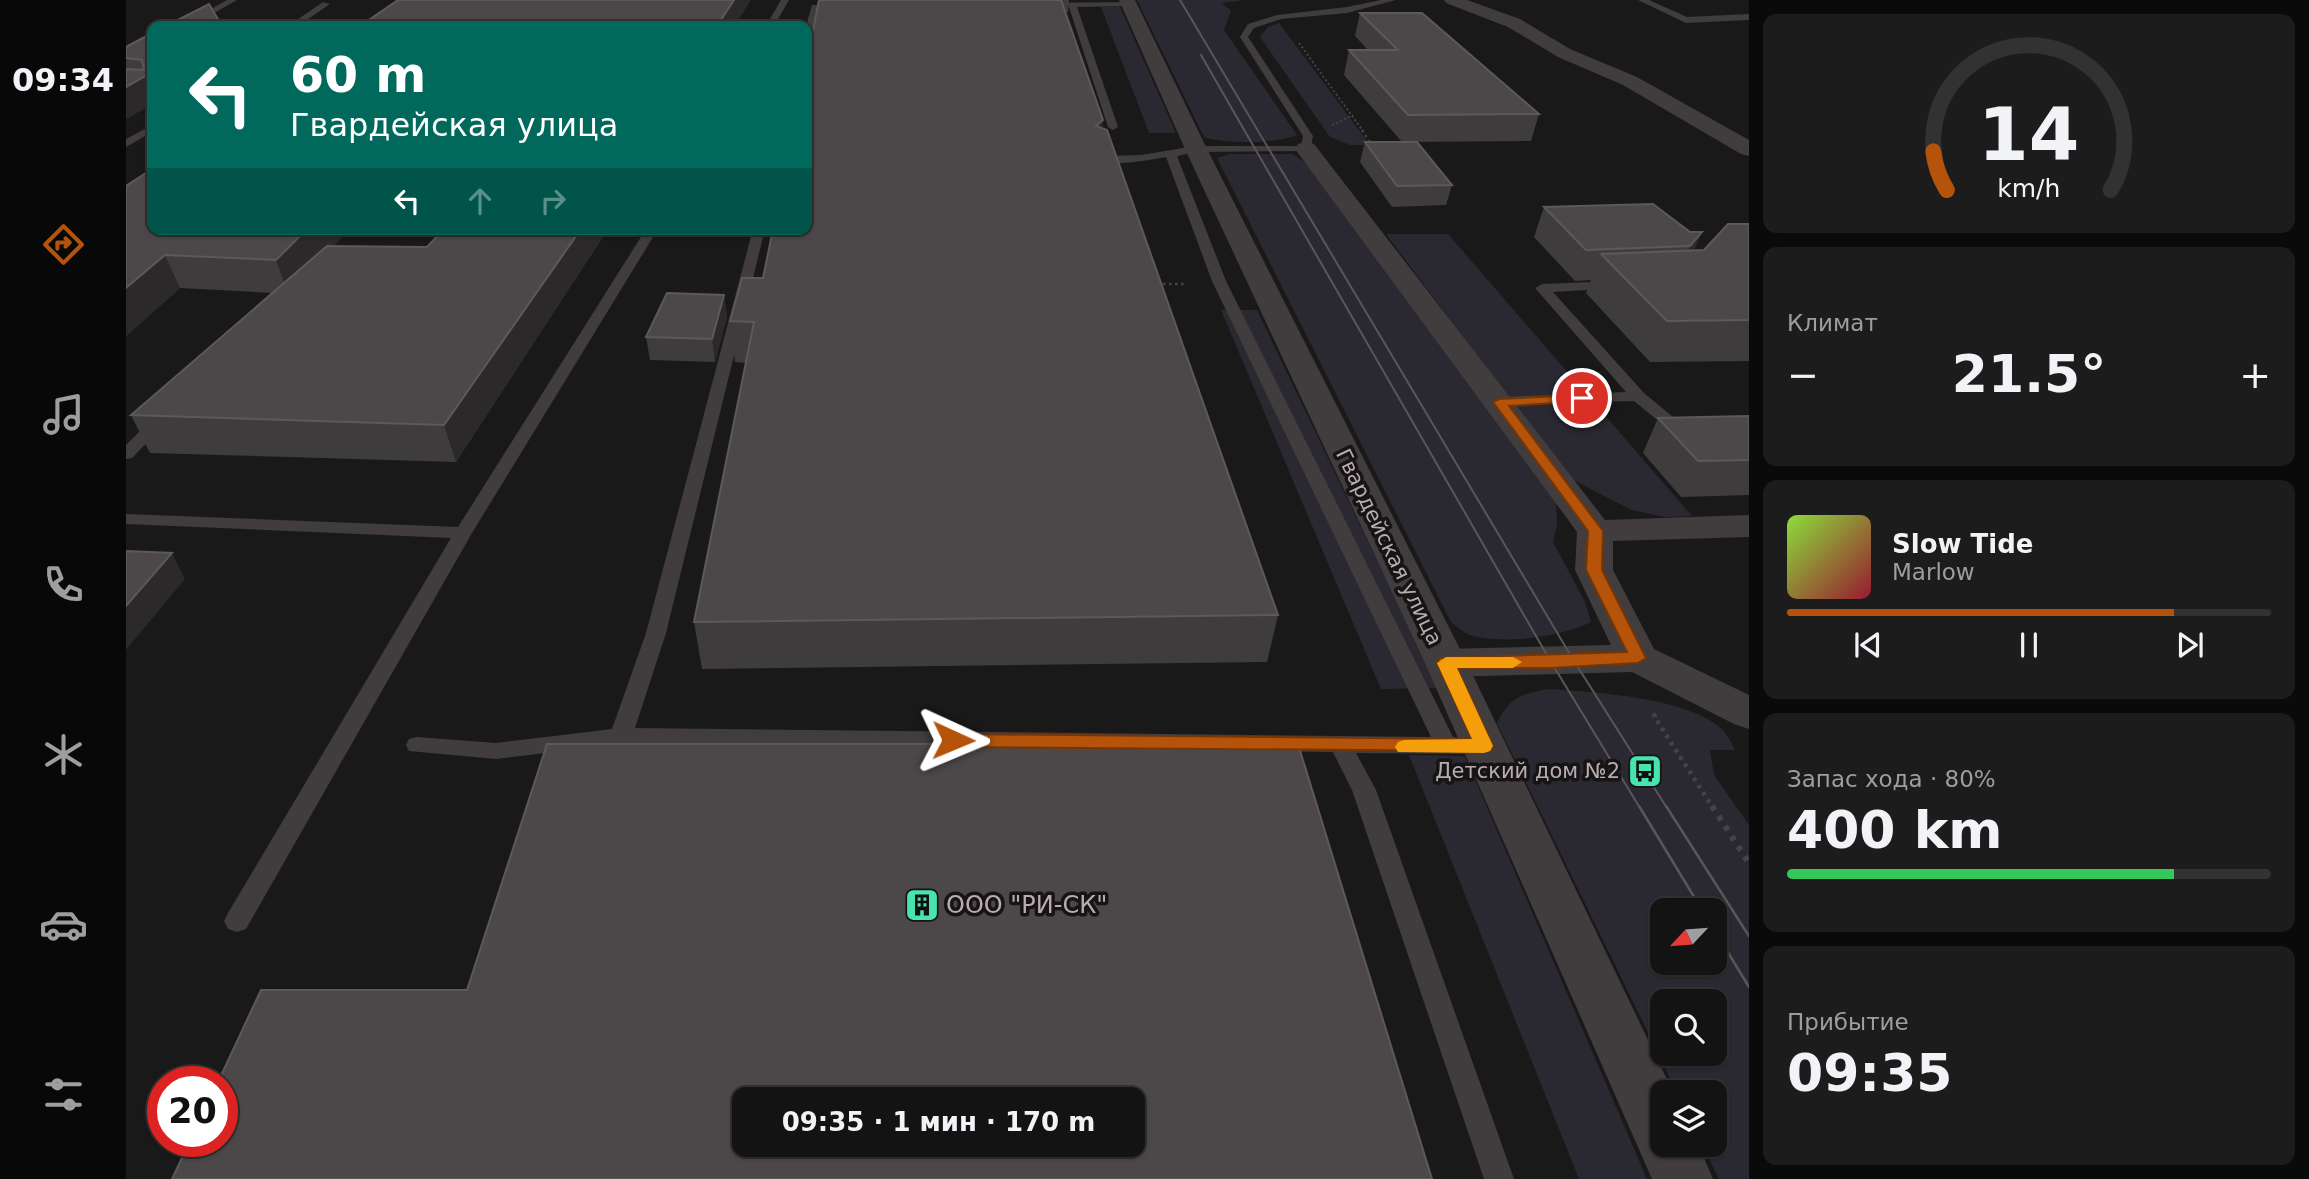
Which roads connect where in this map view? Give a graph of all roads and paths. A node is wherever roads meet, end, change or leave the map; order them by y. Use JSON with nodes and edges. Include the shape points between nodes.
{"nodes":[{"id":1,"x":233,"y":0,"type":"edge"},
{"id":2,"x":785,"y":0,"type":"edge"},
{"id":3,"x":1392,"y":0,"type":"edge"},
{"id":4,"x":1452,"y":0,"type":"edge"},
{"id":5,"x":1642,"y":0,"type":"edge"},
{"id":6,"x":1128,"y":2,"type":"edge"},
{"id":7,"x":816,"y":3,"type":"edge"},
{"id":8,"x":326,"y":4,"type":"dead end"},
{"id":9,"x":1032,"y":5,"type":"edge"},
{"id":10,"x":1073,"y":5,"type":"junction"},
{"id":11,"x":856,"y":6,"type":"edge"},
{"id":12,"x":1280,"y":17,"type":"junction"},
{"id":13,"x":1749,"y":17,"type":"edge"},
{"id":14,"x":194,"y":21,"type":"edge"},
{"id":15,"x":300,"y":21,"type":"edge"},
{"id":16,"x":773,"y":21,"type":"edge"},
{"id":17,"x":812,"y":21,"type":"edge"},
{"id":18,"x":1113,"y":127,"type":"dead end"},
{"id":19,"x":147,"y":131,"type":"edge"},
{"id":20,"x":126,"y":144,"type":"edge"},
{"id":21,"x":1306,"y":149,"type":"junction"},
{"id":22,"x":1374,"y":149,"type":"edge"},
{"id":23,"x":1749,"y":149,"type":"edge"},
{"id":24,"x":1183,"y":151,"type":"junction"},
{"id":25,"x":1102,"y":159,"type":"edge"},
{"id":26,"x":648,"y":235,"type":"edge"},
{"id":27,"x":757,"y":235,"type":"edge"},
{"id":28,"x":1155,"y":284,"type":"edge"},
{"id":29,"x":1191,"y":284,"type":"dead end"},
{"id":30,"x":1631,"y":285,"type":"edge"},
{"id":31,"x":1638,"y":396,"type":"junction"},
{"id":32,"x":1499,"y":402,"type":"junction"},
{"id":33,"x":173,"y":408,"type":"edge"},
{"id":34,"x":1701,"y":439,"type":"edge"},
{"id":35,"x":126,"y":454,"type":"edge"},
{"id":36,"x":126,"y":519,"type":"edge"},
{"id":37,"x":1749,"y":526,"type":"edge"},
{"id":38,"x":1595,"y":531,"type":"junction"},
{"id":39,"x":463,"y":533,"type":"junction"},
{"id":40,"x":1638,"y":658,"type":"junction"},
{"id":41,"x":1446,"y":663,"type":"junction"},
{"id":42,"x":1683,"y":681,"type":"junction"},
{"id":43,"x":1749,"y":713,"type":"edge"},
{"id":44,"x":621,"y":736,"type":"junction"},
{"id":45,"x":417,"y":745,"type":"dead end"},
{"id":46,"x":1340,"y":746,"type":"junction"},
{"id":47,"x":1484,"y":746,"type":"junction"},
{"id":48,"x":1447,"y":747,"type":"junction"},
{"id":49,"x":1749,"y":863,"type":"edge"},
{"id":50,"x":237,"y":921,"type":"dead end"},
{"id":51,"x":1650,"y":1108,"type":"edge"},
{"id":52,"x":1673,"y":1157,"type":"edge"},
{"id":53,"x":1499,"y":1179,"type":"edge"},
{"id":54,"x":1683,"y":1179,"type":"edge"}],
"edges":[{"from":1,"to":14,"type":"lane"},
{"from":2,"to":16,"type":"lane"},
{"from":3,"to":12,"type":"lane"},
{"from":4,"to":23,"type":"street","via":[[1514,23],[1564,53],[1630,81]]},
{"from":5,"to":13,"type":"lane","via":[[1686,20]]},
{"from":6,"to":10,"type":"lane"},
{"from":6,"to":24,"type":"street","name":"Гвардейская улица"},
{"from":7,"to":11,"type":"lane"},
{"from":7,"to":17,"type":"lane"},
{"from":8,"to":15,"type":"lane"},
{"from":9,"to":10,"type":"lane"},
{"from":10,"to":18,"type":"lane"},
{"from":12,"to":21,"type":"lane","via":[[1251,26],[1244,37],[1308,136]]},
{"from":12,"to":22,"type":"path"},
{"from":19,"to":20,"type":"lane"},
{"from":21,"to":24,"type":"lane"},
{"from":21,"to":32,"type":"street"},
{"from":24,"to":25,"type":"lane"},
{"from":24,"to":41,"type":"street","name":"Гвардейская улица"},
{"from":24,"to":48,"type":"lane","via":[[1219,281]]},
{"from":26,"to":39,"type":"lane"},
{"from":27,"to":44,"type":"lane","via":[[656,633]]},
{"from":28,"to":29,"type":"path"},
{"from":30,"to":31,"type":"lane","via":[[1542,288]]},
{"from":31,"to":32,"type":"lane"},
{"from":31,"to":34,"type":"lane","via":[[1689,439]]},
{"from":32,"to":38,"type":"street"},
{"from":33,"to":35,"type":"lane"},
{"from":36,"to":39,"type":"lane"},
{"from":37,"to":38,"type":"street"},
{"from":38,"to":40,"type":"street","via":[[1594,570]]},
{"from":39,"to":50,"type":"lane"},
{"from":40,"to":41,"type":"street"},
{"from":40,"to":42,"type":"street"},
{"from":41,"to":47,"type":"street","name":"Гвардейская улица"},
{"from":42,"to":43,"type":"street"},
{"from":42,"to":49,"type":"path","via":[[1654,716]]},
{"from":44,"to":45,"type":"lane","via":[[496,751]]},
{"from":44,"to":46,"type":"lane"},
{"from":46,"to":48,"type":"lane"},
{"from":46,"to":53,"type":"lane","via":[[1364,790]]},
{"from":47,"to":48,"type":"lane"},
{"from":47,"to":51,"type":"street","name":"Гвардейская улица"},
{"from":52,"to":54,"type":"street"}]}
